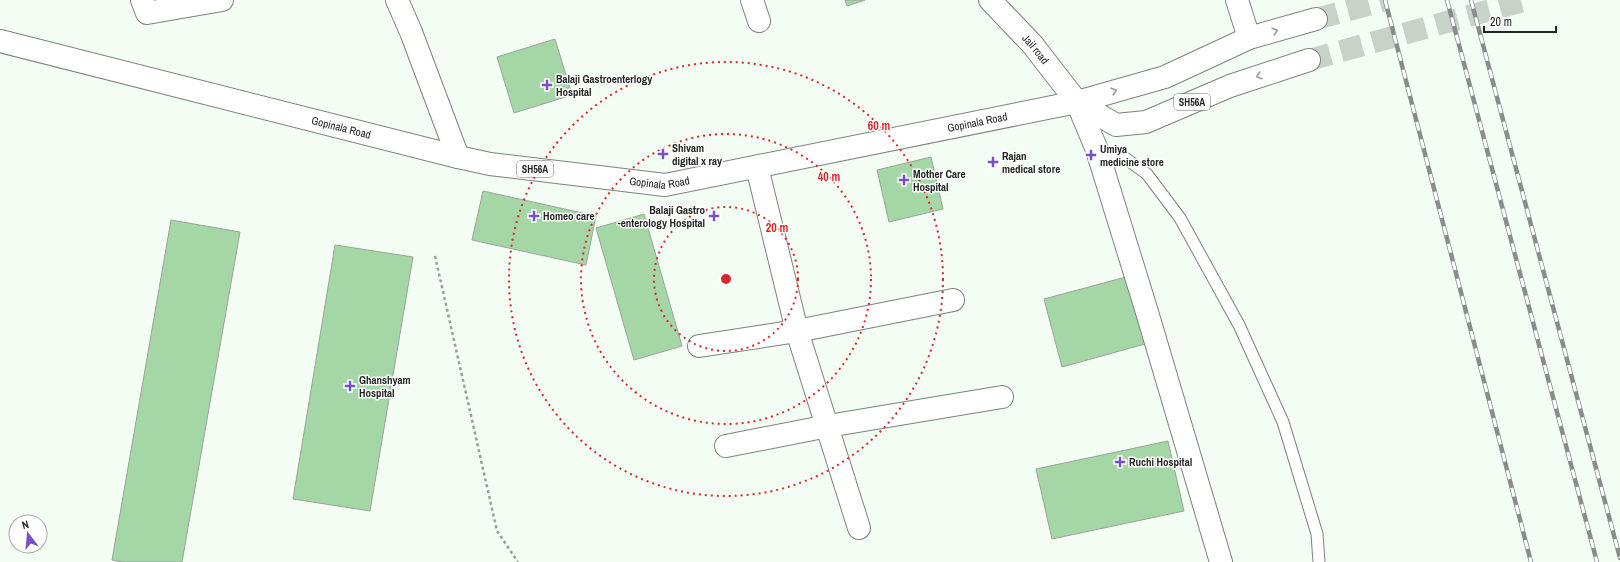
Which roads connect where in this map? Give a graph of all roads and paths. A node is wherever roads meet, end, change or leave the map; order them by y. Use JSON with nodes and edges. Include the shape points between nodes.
{"nodes":[{"id":1,"x":142,"y":0,"type":"edge"},
{"id":2,"x":222,"y":0,"type":"edge"},
{"id":3,"x":396,"y":0,"type":"edge"},
{"id":4,"x":752,"y":0,"type":"edge"},
{"id":5,"x":990,"y":0,"type":"edge"},
{"id":6,"x":1237,"y":0,"type":"edge"},
{"id":7,"x":1316,"y":19,"type":"tunnel mouth"},
{"id":8,"x":759,"y":21,"type":"dead end"},
{"id":9,"x":1249,"y":38,"type":"junction"},
{"id":10,"x":0,"y":41,"type":"edge"},
{"id":11,"x":1309,"y":60,"type":"tunnel mouth"},
{"id":12,"x":1077,"y":102,"type":"junction"},
{"id":13,"x":1097,"y":150,"type":"junction"},
{"id":14,"x":458,"y":157,"type":"junction"},
{"id":15,"x":757,"y":167,"type":"junction"},
{"id":16,"x":435,"y":256,"type":"dead end"},
{"id":17,"x":953,"y":300,"type":"dead end"},
{"id":18,"x":797,"y":331,"type":"junction"},
{"id":19,"x":699,"y":346,"type":"dead end"},
{"id":20,"x":1002,"y":397,"type":"dead end"},
{"id":21,"x":828,"y":426,"type":"junction"},
{"id":22,"x":726,"y":446,"type":"dead end"},
{"id":23,"x":859,"y":528,"type":"dead end"},
{"id":24,"x":518,"y":562,"type":"edge"},
{"id":25,"x":1221,"y":562,"type":"edge"},
{"id":26,"x":1319,"y":562,"type":"edge"}],
"edges":[{"from":1,"to":2,"type":"street","via":[[147,13]]},
{"from":3,"to":14,"type":"street","via":[[411,32]]},
{"from":4,"to":8,"type":"street"},
{"from":5,"to":12,"type":"street","name":"Jail road","via":[[1032,44]]},
{"from":6,"to":9,"type":"street"},
{"from":9,"to":7,"type":"street","name":"Gopinala Road","one_way":true},
{"from":12,"to":9,"type":"street","name":"Gopinala Road","one_way":true,"via":[[1165,77]]},
{"from":10,"to":14,"type":"street","name":"Gopinala Road","number":"SH56A"},
{"from":11,"to":12,"type":"street","number":"SH56A","one_way":true,"via":[[1230,86],[1146,122],[1116,125]]},
{"from":12,"to":13,"type":"street"},
{"from":12,"to":15,"type":"street","name":"Gopinala Road","number":"SH56A"},
{"from":13,"to":25,"type":"street"},
{"from":13,"to":26,"type":"lane","via":[[1121,155],[1147,174],[1180,218],[1239,325],[1283,422],[1317,534]]},
{"from":14,"to":15,"type":"street","name":"Gopinala Road","number":"SH56A","via":[[490,164],[665,185]]},
{"from":15,"to":18,"type":"street"},
{"from":16,"to":24,"type":"path","via":[[498,531]]},
{"from":17,"to":18,"type":"street"},
{"from":18,"to":19,"type":"street"},
{"from":18,"to":21,"type":"street"},
{"from":20,"to":21,"type":"street"},
{"from":21,"to":22,"type":"street"},
{"from":21,"to":23,"type":"street"}]}
